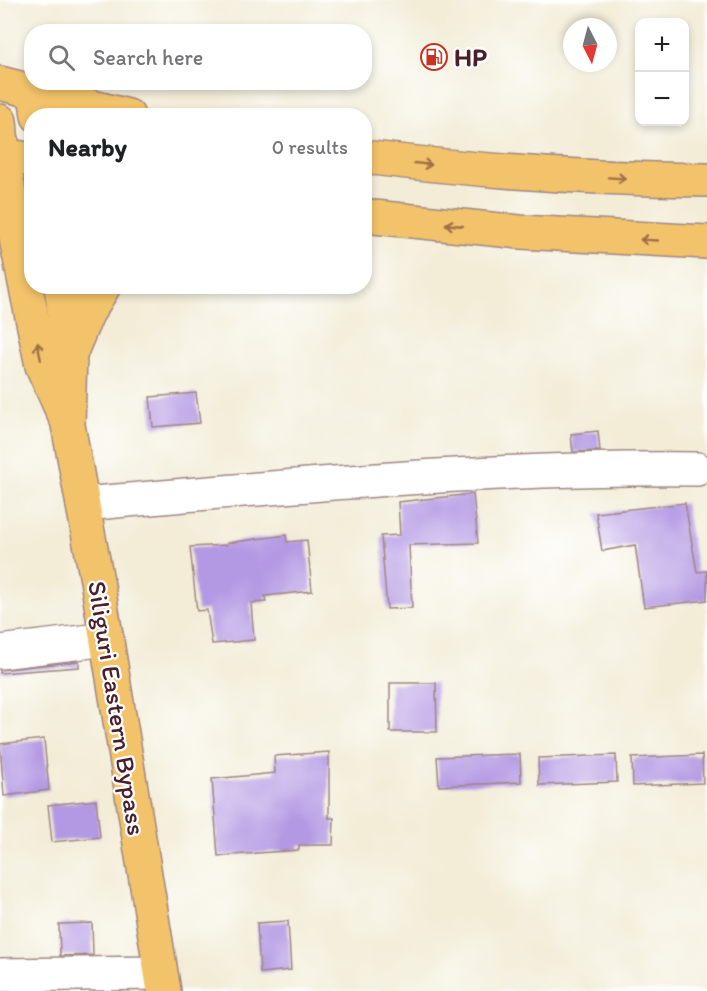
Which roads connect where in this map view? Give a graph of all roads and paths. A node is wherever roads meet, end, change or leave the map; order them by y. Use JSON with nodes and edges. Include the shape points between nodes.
{"nodes":[{"id":1,"x":0,"y":83,"type":"edge"},
{"id":2,"x":36,"y":104,"type":"edge"},
{"id":3,"x":67,"y":108,"type":"edge"},
{"id":4,"x":0,"y":121,"type":"edge"},
{"id":5,"x":12,"y":156,"type":"edge"},
{"id":6,"x":372,"y":158,"type":"edge"},
{"id":7,"x":707,"y":180,"type":"edge"},
{"id":8,"x":372,"y":217,"type":"edge"},
{"id":9,"x":707,"y":242,"type":"edge"},
{"id":10,"x":24,"y":278,"type":"edge"},
{"id":11,"x":27,"y":294,"type":"edge"},
{"id":12,"x":62,"y":294,"type":"edge"},
{"id":13,"x":99,"y":294,"type":"edge"},
{"id":14,"x":70,"y":354,"type":"junction"},
{"id":15,"x":68,"y":425,"type":"junction"},
{"id":16,"x":697,"y":469,"type":"dead end"},
{"id":17,"x":83,"y":504,"type":"junction"},
{"id":18,"x":107,"y":639,"type":"junction"},
{"id":19,"x":0,"y":652,"type":"edge"},
{"id":20,"x":0,"y":975,"type":"edge"},
{"id":21,"x":162,"y":982,"type":"edge"}],
"edges":[{"from":1,"to":2,"type":"main road"},
{"from":2,"to":3,"type":"main road"},
{"from":4,"to":5,"type":"main road","name":"Siliguri Eastern Bypass"},
{"from":10,"to":5,"type":"main road","name":"Siliguri Eastern Bypass","one_way":true,"via":[[17,244]]},
{"from":6,"to":7,"type":"main road","one_way":true,"via":[[635,180]]},
{"from":9,"to":8,"type":"main road","one_way":true,"via":[[520,232]]},
{"from":15,"to":11,"type":"main road","name":"Siliguri Eastern Bypass","one_way":true,"via":[[42,366]]},
{"from":12,"to":14,"type":"main road","name":"Siliguri Eastern Bypass"},
{"from":13,"to":14,"type":"main road"},
{"from":14,"to":15,"type":"main road","name":"Siliguri Eastern Bypass"},
{"from":15,"to":17,"type":"main road","name":"Siliguri Eastern Bypass"},
{"from":16,"to":17,"type":"street","via":[[365,480]]},
{"from":17,"to":18,"type":"main road","name":"Siliguri Eastern Bypass"},
{"from":18,"to":19,"type":"street"},
{"from":18,"to":21,"type":"main road","name":"Siliguri Eastern Bypass"},
{"from":20,"to":21,"type":"street"}]}
